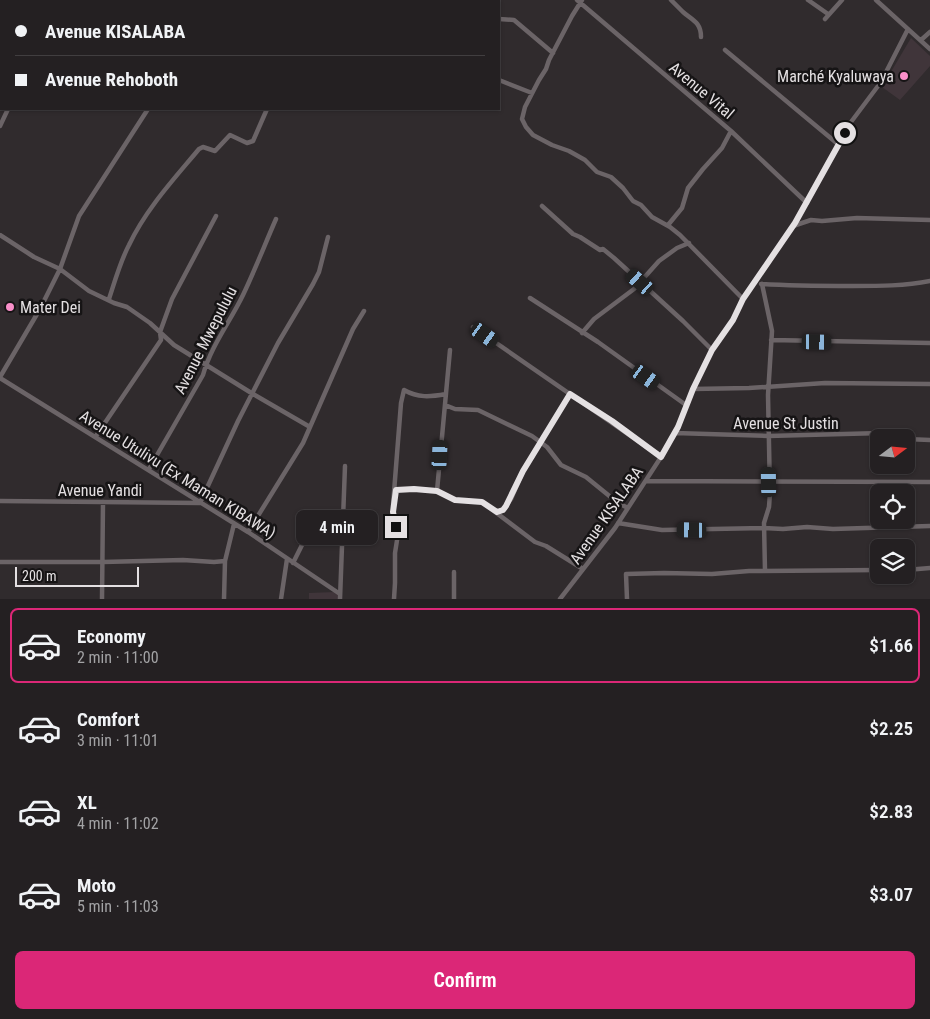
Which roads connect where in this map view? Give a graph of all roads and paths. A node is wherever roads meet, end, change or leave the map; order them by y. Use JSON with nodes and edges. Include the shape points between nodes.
{"nodes":[{"id":1,"x":671,"y":0,"type":"edge"},
{"id":2,"x":808,"y":0,"type":"edge"},
{"id":3,"x":842,"y":0,"type":"edge"},
{"id":4,"x":580,"y":1,"type":"edge"},
{"id":5,"x":879,"y":1,"type":"edge"},
{"id":6,"x":500,"y":19,"type":"edge"},
{"id":7,"x":908,"y":29,"type":"junction"},
{"id":8,"x":930,"y":32,"type":"edge"},
{"id":9,"x":701,"y":37,"type":"dead end"},
{"id":10,"x":921,"y":40,"type":"junction"},
{"id":11,"x":930,"y":49,"type":"edge"},
{"id":12,"x":725,"y":50,"type":"dead end"},
{"id":13,"x":553,"y":52,"type":"junction"},
{"id":14,"x":500,"y":80,"type":"edge"},
{"id":15,"x":532,"y":93,"type":"junction"},
{"id":16,"x":8,"y":110,"type":"edge"},
{"id":17,"x":147,"y":110,"type":"edge"},
{"id":18,"x":267,"y":110,"type":"edge"},
{"id":19,"x":0,"y":126,"type":"edge"},
{"id":20,"x":731,"y":131,"type":"junction"},
{"id":21,"x":839,"y":145,"type":"junction"},
{"id":22,"x":807,"y":203,"type":"junction"},
{"id":23,"x":542,"y":206,"type":"dead end"},
{"id":24,"x":216,"y":216,"type":"dead end"},
{"id":25,"x":276,"y":219,"type":"dead end"},
{"id":26,"x":930,"y":220,"type":"edge"},
{"id":27,"x":668,"y":225,"type":"junction"},
{"id":28,"x":793,"y":226,"type":"junction"},
{"id":29,"x":0,"y":235,"type":"edge"},
{"id":30,"x":328,"y":237,"type":"dead end"},
{"id":31,"x":689,"y":243,"type":"junction"},
{"id":32,"x":60,"y":269,"type":"junction"},
{"id":33,"x":930,"y":280,"type":"edge"},
{"id":34,"x":640,"y":282,"type":"junction"},
{"id":35,"x":754,"y":283,"type":"junction"},
{"id":36,"x":762,"y":284,"type":"junction"},
{"id":37,"x":530,"y":298,"type":"dead end"},
{"id":38,"x":109,"y":299,"type":"junction"},
{"id":39,"x":743,"y":299,"type":"junction"},
{"id":40,"x":364,"y":311,"type":"dead end"},
{"id":41,"x":473,"y":327,"type":"dead end"},
{"id":42,"x":160,"y":332,"type":"junction"},
{"id":43,"x":582,"y":333,"type":"junction"},
{"id":44,"x":771,"y":340,"type":"junction"},
{"id":45,"x":930,"y":343,"type":"edge"},
{"id":46,"x":450,"y":350,"type":"dead end"},
{"id":47,"x":712,"y":350,"type":"junction"},
{"id":48,"x":206,"y":364,"type":"junction"},
{"id":49,"x":0,"y":377,"type":"edge"},
{"id":50,"x":930,"y":384,"type":"edge"},
{"id":51,"x":769,"y":386,"type":"junction"},
{"id":52,"x":693,"y":389,"type":"junction"},
{"id":53,"x":252,"y":394,"type":"junction"},
{"id":54,"x":446,"y":394,"type":"junction"},
{"id":55,"x":570,"y":394,"type":"junction"},
{"id":56,"x":445,"y":405,"type":"junction"},
{"id":57,"x":686,"y":405,"type":"junction"},
{"id":58,"x":310,"y":427,"type":"junction"},
{"id":59,"x":675,"y":432,"type":"junction"},
{"id":60,"x":870,"y":433,"type":"edge"},
{"id":61,"x":96,"y":436,"type":"junction"},
{"id":62,"x":768,"y":436,"type":"junction"},
{"id":63,"x":915,"y":439,"type":"edge"},
{"id":64,"x":930,"y":440,"type":"edge"},
{"id":65,"x":540,"y":443,"type":"junction"},
{"id":66,"x":661,"y":457,"type":"junction"},
{"id":67,"x":345,"y":466,"type":"dead end"},
{"id":68,"x":148,"y":469,"type":"junction"},
{"id":69,"x":646,"y":481,"type":"junction"},
{"id":70,"x":769,"y":482,"type":"junction"},
{"id":71,"x":930,"y":482,"type":"edge"},
{"id":72,"x":396,"y":490,"type":"junction"},
{"id":73,"x":437,"y":491,"type":"junction"},
{"id":74,"x":0,"y":501,"type":"edge"},
{"id":75,"x":103,"y":502,"type":"junction"},
{"id":76,"x":200,"y":503,"type":"junction"},
{"id":77,"x":628,"y":508,"type":"junction"},
{"id":78,"x":497,"y":512,"type":"junction"},
{"id":79,"x":322,"y":514,"type":"dead end"},
{"id":80,"x":618,"y":523,"type":"junction"},
{"id":81,"x":234,"y":524,"type":"junction"},
{"id":82,"x":930,"y":526,"type":"edge"},
{"id":83,"x":764,"y":528,"type":"junction"},
{"id":84,"x":248,"y":532,"type":"junction"},
{"id":85,"x":287,"y":559,"type":"junction"},
{"id":86,"x":226,"y":561,"type":"junction"},
{"id":87,"x":0,"y":562,"type":"edge"},
{"id":88,"x":103,"y":562,"type":"junction"},
{"id":89,"x":293,"y":563,"type":"junction"},
{"id":90,"x":930,"y":568,"type":"edge"},
{"id":91,"x":583,"y":569,"type":"junction"},
{"id":92,"x":915,"y":569,"type":"edge"},
{"id":93,"x":870,"y":570,"type":"edge"},
{"id":94,"x":765,"y":571,"type":"junction"},
{"id":95,"x":454,"y":572,"type":"dead end"},
{"id":96,"x":340,"y":596,"type":"edge"},
{"id":97,"x":102,"y":599,"type":"edge"},
{"id":98,"x":224,"y":599,"type":"edge"},
{"id":99,"x":281,"y":599,"type":"edge"},
{"id":100,"x":394,"y":599,"type":"edge"},
{"id":101,"x":454,"y":599,"type":"edge"},
{"id":102,"x":560,"y":599,"type":"edge"},
{"id":103,"x":627,"y":599,"type":"edge"}],
"edges":[{"from":1,"to":9,"type":"street","via":[[694,19]]},
{"from":2,"to":3,"type":"street","via":[[826,16]]},
{"from":4,"to":13,"type":"street"},
{"from":4,"to":20,"type":"street","name":"Avenue Vital"},
{"from":5,"to":7,"type":"street"},
{"from":6,"to":13,"type":"street","via":[[514,20]]},
{"from":7,"to":10,"type":"street"},
{"from":7,"to":21,"type":"street","name":"Avenue KISALABA","via":[[881,82],[851,122]]},
{"from":8,"to":10,"type":"street"},
{"from":10,"to":11,"type":"street"},
{"from":12,"to":21,"type":"street"},
{"from":13,"to":15,"type":"street"},
{"from":14,"to":15,"type":"street"},
{"from":15,"to":27,"type":"street","via":[[522,119],[533,135],[585,160],[597,172],[611,178],[652,217]]},
{"from":16,"to":19,"type":"street"},
{"from":17,"to":32,"type":"street","via":[[79,216]]},
{"from":18,"to":38,"type":"street","via":[[253,141],[247,143],[230,135],[215,150],[199,149],[136,231],[120,264]]},
{"from":20,"to":22,"type":"street","name":"Avenue Vital"},
{"from":20,"to":27,"type":"street","via":[[722,148],[688,188],[682,208]]},
{"from":21,"to":22,"type":"street","name":"Avenue KISALABA"},
{"from":22,"to":28,"type":"street","name":"Avenue KISALABA"},
{"from":23,"to":34,"type":"street","via":[[573,234],[603,249]]},
{"from":24,"to":42,"type":"street","via":[[172,299]]},
{"from":25,"to":48,"type":"street","name":"Avenue Mwepululu","via":[[243,295]]},
{"from":26,"to":28,"type":"street","via":[[811,220]]},
{"from":27,"to":31,"type":"street"},
{"from":28,"to":35,"type":"street","name":"Avenue KISALABA"},
{"from":29,"to":32,"type":"street"},
{"from":30,"to":53,"type":"street","via":[[319,272]]},
{"from":31,"to":34,"type":"street","via":[[659,260]]},
{"from":31,"to":39,"type":"street"},
{"from":32,"to":38,"type":"street","via":[[89,291]]},
{"from":32,"to":49,"type":"street"},
{"from":33,"to":36,"type":"street","via":[[872,286]]},
{"from":34,"to":43,"type":"street","via":[[594,319]]},
{"from":34,"to":47,"type":"street"},
{"from":35,"to":36,"type":"street"},
{"from":35,"to":39,"type":"street","name":"Avenue KISALABA"},
{"from":36,"to":44,"type":"street"},
{"from":37,"to":43,"type":"street"},
{"from":38,"to":42,"type":"street","via":[[141,316]]},
{"from":39,"to":47,"type":"street","name":"Avenue KISALABA"},
{"from":40,"to":58,"type":"street"},
{"from":41,"to":55,"type":"street"},
{"from":42,"to":48,"type":"street","via":[[174,345]]},
{"from":42,"to":61,"type":"street","via":[[160,340],[153,353]]},
{"from":43,"to":57,"type":"street"},
{"from":44,"to":45,"type":"street"},
{"from":44,"to":51,"type":"street"},
{"from":46,"to":54,"type":"street"},
{"from":47,"to":52,"type":"street","name":"Avenue KISALABA"},
{"from":48,"to":53,"type":"street"},
{"from":48,"to":68,"type":"street","name":"Avenue Mwepululu","via":[[203,375]]},
{"from":49,"to":61,"type":"street","name":"Avenue Utulivu (Ex Maman KIBAWA)"},
{"from":50,"to":51,"type":"street"},
{"from":51,"to":52,"type":"street"},
{"from":51,"to":62,"type":"street"},
{"from":52,"to":57,"type":"street","name":"Avenue KISALABA"},
{"from":53,"to":58,"type":"street"},
{"from":53,"to":76,"type":"street"},
{"from":54,"to":56,"type":"street"},
{"from":54,"to":72,"type":"street","via":[[415,396],[404,390]]},
{"from":55,"to":65,"type":"street"},
{"from":55,"to":66,"type":"street"},
{"from":56,"to":65,"type":"street","via":[[478,410]]},
{"from":56,"to":73,"type":"street"},
{"from":57,"to":59,"type":"street","name":"Avenue KISALABA"},
{"from":58,"to":84,"type":"street"},
{"from":59,"to":62,"type":"street","name":"Avenue St Justin"},
{"from":59,"to":66,"type":"street","name":"Avenue KISALABA"},
{"from":60,"to":62,"type":"street","name":"Avenue St Justin"},
{"from":61,"to":68,"type":"street","name":"Avenue Utulivu (Ex Maman KIBAWA)"},
{"from":62,"to":70,"type":"street"},
{"from":63,"to":64,"type":"street"},
{"from":65,"to":77,"type":"street","via":[[561,465],[586,477]]},
{"from":65,"to":78,"type":"street","via":[[511,498],[503,510]]},
{"from":66,"to":69,"type":"street","name":"Avenue KISALABA"},
{"from":67,"to":96,"type":"street"},
{"from":68,"to":76,"type":"street","name":"Avenue Utulivu (Ex Maman KIBAWA)"},
{"from":69,"to":70,"type":"street"},
{"from":69,"to":77,"type":"street","name":"Avenue KISALABA"},
{"from":70,"to":71,"type":"street"},
{"from":70,"to":83,"type":"street"},
{"from":72,"to":73,"type":"street"},
{"from":72,"to":100,"type":"street","via":[[393,512],[398,534]]},
{"from":73,"to":78,"type":"street","via":[[455,500],[482,502]]},
{"from":74,"to":75,"type":"street","name":"Avenue Yandi"},
{"from":75,"to":76,"type":"street","name":"Avenue Yandi"},
{"from":75,"to":88,"type":"street"},
{"from":76,"to":81,"type":"street","name":"Avenue Utulivu (Ex Maman KIBAWA)"},
{"from":77,"to":80,"type":"street","name":"Avenue KISALABA"},
{"from":78,"to":91,"type":"street","via":[[535,542]]},
{"from":79,"to":89,"type":"street","via":[[310,529]]},
{"from":80,"to":83,"type":"street","via":[[662,530]]},
{"from":80,"to":91,"type":"street","name":"Avenue KISALABA"},
{"from":81,"to":84,"type":"street","name":"Avenue Utulivu (Ex Maman KIBAWA)"},
{"from":81,"to":86,"type":"street"},
{"from":82,"to":83,"type":"street"},
{"from":83,"to":94,"type":"street"},
{"from":84,"to":85,"type":"street","name":"Avenue Utulivu (Ex Maman KIBAWA)"},
{"from":85,"to":89,"type":"street","name":"Avenue Utulivu (Ex Maman KIBAWA)"},
{"from":85,"to":99,"type":"street"},
{"from":86,"to":88,"type":"street"},
{"from":86,"to":98,"type":"street"},
{"from":87,"to":88,"type":"street"},
{"from":88,"to":97,"type":"street"},
{"from":89,"to":96,"type":"street","name":"Avenue Utulivu (Ex Maman KIBAWA)"},
{"from":90,"to":92,"type":"street"},
{"from":91,"to":102,"type":"street","name":"Avenue KISALABA"},
{"from":93,"to":94,"type":"street"},
{"from":94,"to":103,"type":"street","via":[[626,574]]},
{"from":95,"to":101,"type":"street"}]}
